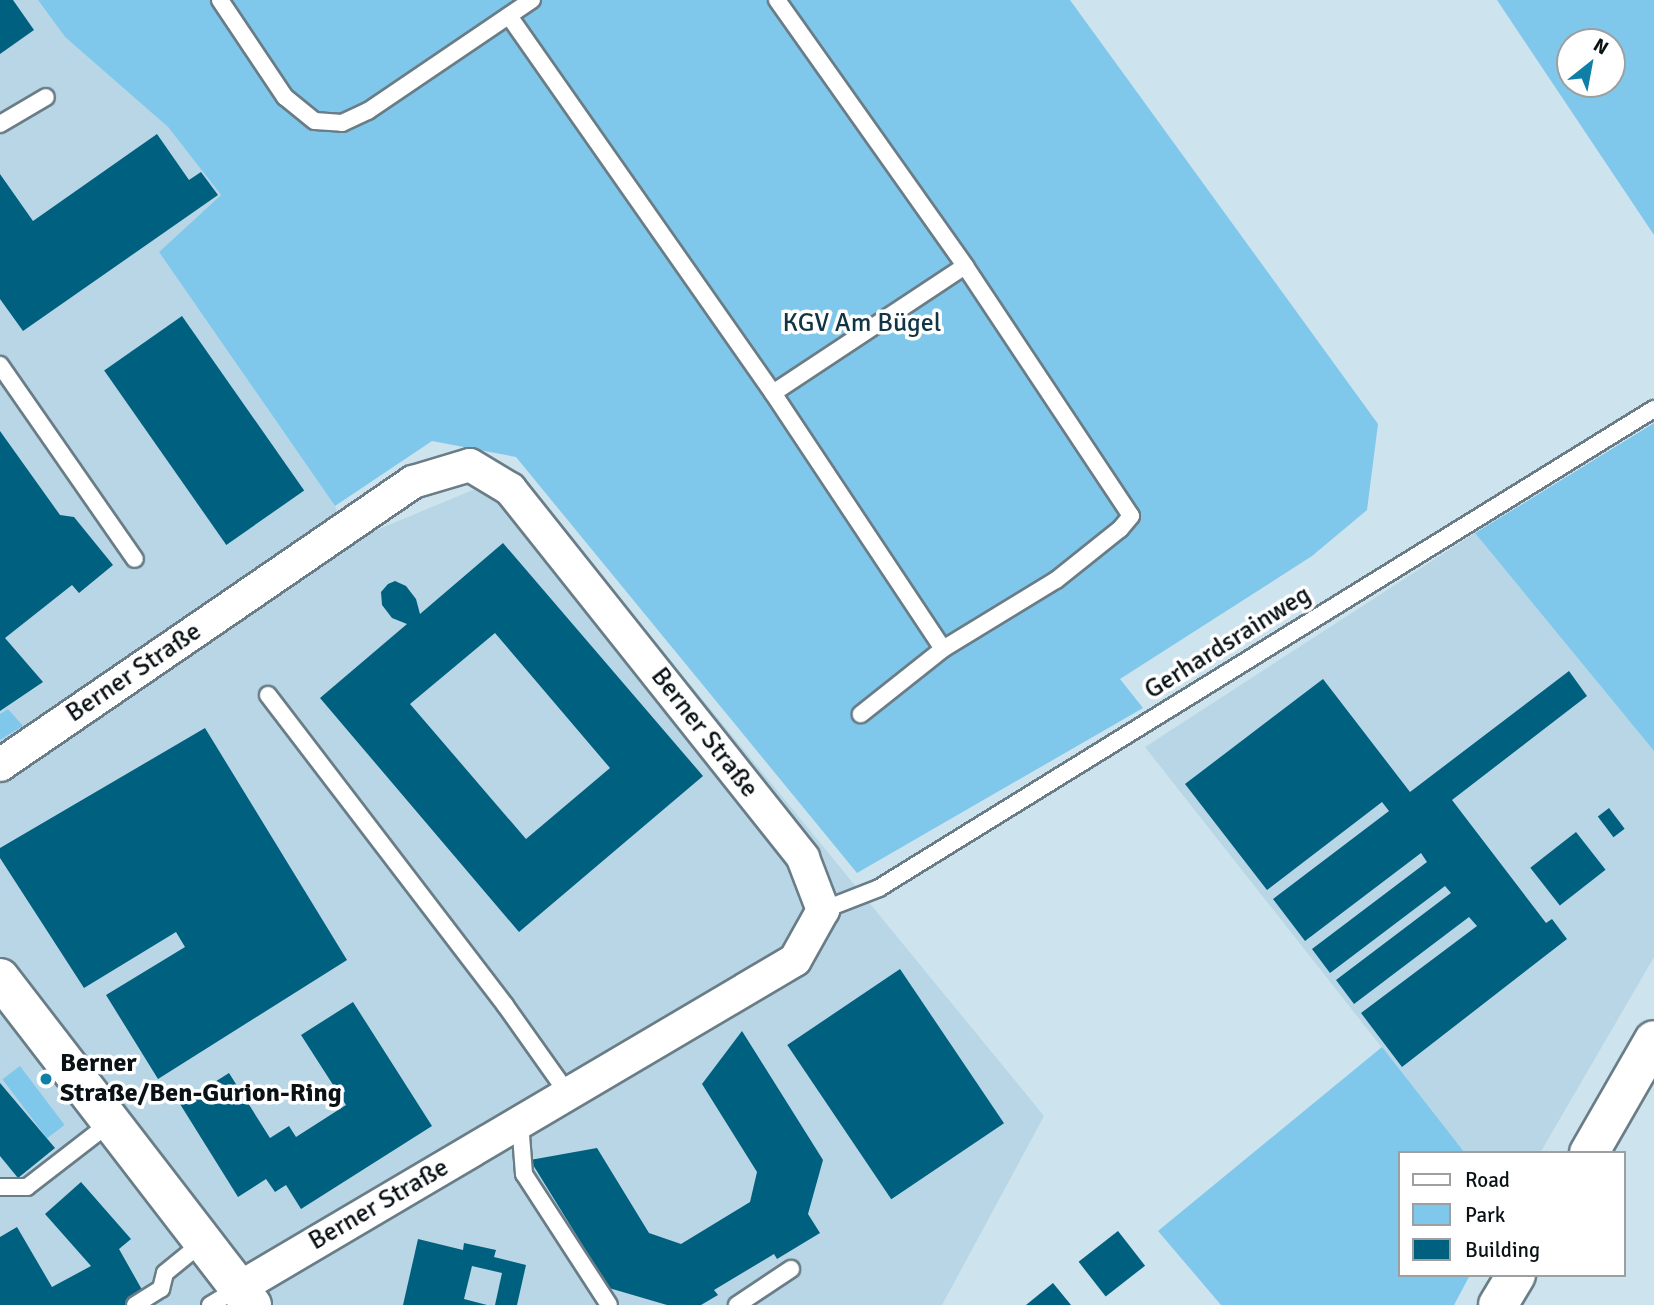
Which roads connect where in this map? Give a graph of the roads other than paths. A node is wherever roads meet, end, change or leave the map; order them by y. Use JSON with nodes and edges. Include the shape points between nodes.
{"nodes":[{"id":1,"x":220,"y":0,"type":"edge"},
{"id":2,"x":532,"y":0,"type":"edge"},
{"id":3,"x":777,"y":0,"type":"edge"},
{"id":4,"x":509,"y":16,"type":"junction"},
{"id":5,"x":46,"y":97,"type":"dead end"},
{"id":6,"x":0,"y":124,"type":"edge"},
{"id":7,"x":965,"y":266,"type":"junction"},
{"id":8,"x":0,"y":365,"type":"edge"},
{"id":9,"x":773,"y":393,"type":"junction"},
{"id":10,"x":1654,"y":409,"type":"edge"},
{"id":11,"x":135,"y":559,"type":"dead end"},
{"id":12,"x":943,"y":649,"type":"junction"},
{"id":13,"x":268,"y":695,"type":"dead end"},
{"id":14,"x":861,"y":714,"type":"dead end"},
{"id":15,"x":0,"y":765,"type":"edge"},
{"id":16,"x":823,"y":910,"type":"junction"},
{"id":17,"x":0,"y":978,"type":"edge"},
{"id":18,"x":1654,"y":1040,"type":"edge"},
{"id":19,"x":568,"y":1094,"type":"junction"},
{"id":20,"x":111,"y":1122,"type":"junction"},
{"id":21,"x":520,"y":1122,"type":"junction"},
{"id":22,"x":1590,"y":1151,"type":"edge"},
{"id":23,"x":0,"y":1187,"type":"edge"},
{"id":24,"x":204,"y":1242,"type":"junction"},
{"id":25,"x":791,"y":1269,"type":"dead end"},
{"id":26,"x":1515,"y":1277,"type":"edge"},
{"id":27,"x":234,"y":1299,"type":"edge"},
{"id":28,"x":135,"y":1305,"type":"edge"},
{"id":29,"x":609,"y":1305,"type":"edge"},
{"id":30,"x":737,"y":1305,"type":"edge"},
{"id":31,"x":1498,"y":1305,"type":"edge"}],
"edges":[{"from":1,"to":4,"type":"lane","via":[[285,97],[316,121],[342,123],[369,111]]},
{"from":2,"to":4,"type":"lane"},
{"from":3,"to":7,"type":"lane"},
{"from":4,"to":9,"type":"lane"},
{"from":5,"to":6,"type":"lane"},
{"from":7,"to":9,"type":"lane"},
{"from":7,"to":12,"type":"lane","via":[[1132,516],[1056,580]]},
{"from":8,"to":11,"type":"lane"},
{"from":9,"to":12,"type":"lane"},
{"from":10,"to":16,"type":"lane","name":"Gerhardsrainweg","via":[[1147,714],[879,888]]},
{"from":12,"to":14,"type":"lane"},
{"from":13,"to":19,"type":"lane"},
{"from":15,"to":16,"type":"street","name":"Berner Straße","via":[[413,482],[470,465],[510,489],[778,826],[803,858]]},
{"from":16,"to":19,"type":"street","name":"Berner Straße","via":[[795,960]]},
{"from":17,"to":20,"type":"street","name":"Berner Straße"},
{"from":18,"to":22,"type":"street"},
{"from":19,"to":21,"type":"street","name":"Berner Straße"},
{"from":20,"to":23,"type":"lane","via":[[27,1187]]},
{"from":20,"to":24,"type":"street","name":"Berner Straße"},
{"from":21,"to":27,"type":"street","name":"Berner Straße"},
{"from":21,"to":29,"type":"lane","via":[[524,1174]]},
{"from":24,"to":27,"type":"street","name":"Berner Straße"},
{"from":24,"to":28,"type":"lane","via":[[165,1273],[161,1289]]},
{"from":25,"to":30,"type":"lane"},
{"from":26,"to":31,"type":"street"}]}
